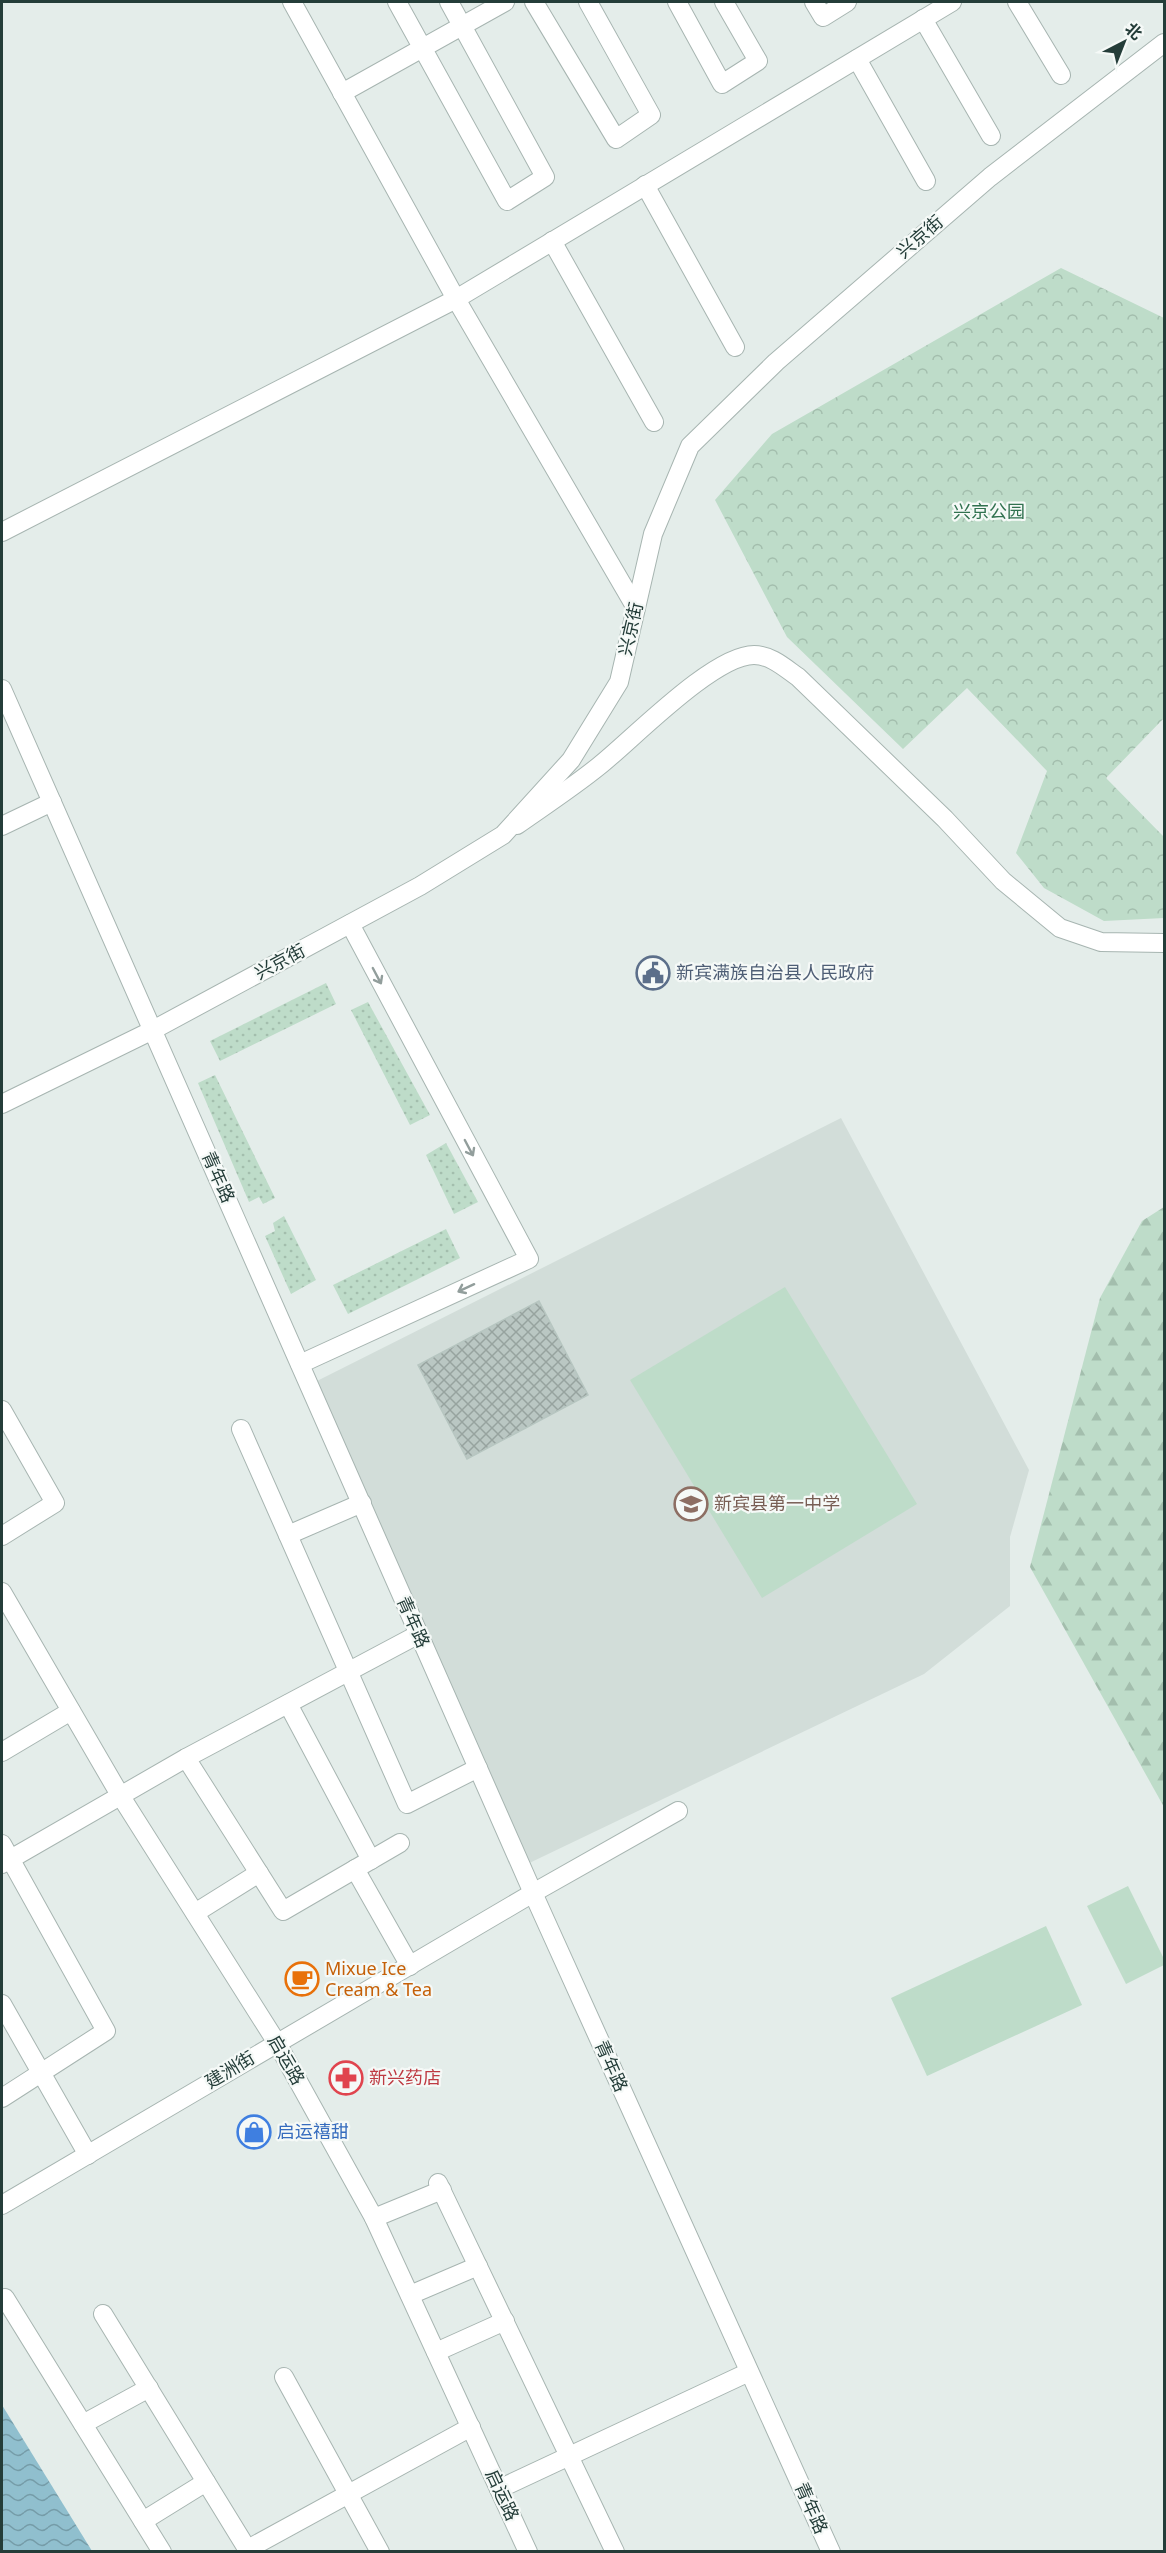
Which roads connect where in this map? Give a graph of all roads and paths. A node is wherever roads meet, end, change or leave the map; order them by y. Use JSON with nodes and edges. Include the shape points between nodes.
{"nodes":[{"id":1,"x":292,"y":2,"type":"edge"},
{"id":2,"x":398,"y":2,"type":"edge"},
{"id":3,"x":449,"y":2,"type":"edge"},
{"id":4,"x":505,"y":2,"type":"edge"},
{"id":5,"x":534,"y":2,"type":"edge"},
{"id":6,"x":588,"y":2,"type":"edge"},
{"id":7,"x":677,"y":2,"type":"edge"},
{"id":8,"x":724,"y":2,"type":"edge"},
{"id":9,"x":814,"y":2,"type":"edge"},
{"id":10,"x":847,"y":2,"type":"edge"},
{"id":11,"x":1017,"y":2,"type":"edge"},
{"id":12,"x":947,"y":3,"type":"edge"},
{"id":13,"x":923,"y":19,"type":"junction"},
{"id":14,"x":462,"y":26,"type":"junction"},
{"id":15,"x":1164,"y":43,"type":"edge"},
{"id":16,"x":423,"y":48,"type":"junction"},
{"id":17,"x":857,"y":59,"type":"junction"},
{"id":18,"x":1061,"y":75,"type":"dead end"},
{"id":19,"x":342,"y":93,"type":"junction"},
{"id":20,"x":991,"y":136,"type":"dead end"},
{"id":21,"x":926,"y":181,"type":"dead end"},
{"id":22,"x":645,"y":185,"type":"junction"},
{"id":23,"x":552,"y":241,"type":"junction"},
{"id":24,"x":456,"y":299,"type":"junction"},
{"id":25,"x":735,"y":347,"type":"dead end"},
{"id":26,"x":654,"y":422,"type":"dead end"},
{"id":27,"x":2,"y":532,"type":"edge"},
{"id":28,"x":636,"y":608,"type":"junction"},
{"id":29,"x":2,"y":689,"type":"edge"},
{"id":30,"x":52,"y":802,"type":"junction"},
{"id":31,"x":2,"y":826,"type":"edge"},
{"id":32,"x":503,"y":835,"type":"junction"},
{"id":33,"x":350,"y":924,"type":"junction"},
{"id":34,"x":1164,"y":943,"type":"edge"},
{"id":35,"x":153,"y":1030,"type":"junction"},
{"id":36,"x":2,"y":1104,"type":"edge"},
{"id":37,"x":300,"y":1364,"type":"junction"},
{"id":38,"x":2,"y":1410,"type":"edge"},
{"id":39,"x":241,"y":1429,"type":"dead end"},
{"id":40,"x":362,"y":1503,"type":"junction"},
{"id":41,"x":288,"y":1535,"type":"junction"},
{"id":42,"x":2,"y":1536,"type":"edge"},
{"id":43,"x":2,"y":1592,"type":"edge"},
{"id":44,"x":7,"y":1612,"type":"edge"},
{"id":45,"x":419,"y":1634,"type":"junction"},
{"id":46,"x":348,"y":1672,"type":"junction"},
{"id":47,"x":288,"y":1704,"type":"junction"},
{"id":48,"x":71,"y":1711,"type":"junction"},
{"id":49,"x":2,"y":1752,"type":"edge"},
{"id":50,"x":186,"y":1758,"type":"junction"},
{"id":51,"x":478,"y":1768,"type":"junction"},
{"id":52,"x":120,"y":1795,"type":"junction"},
{"id":53,"x":678,"y":1811,"type":"dead end"},
{"id":54,"x":400,"y":1843,"type":"dead end"},
{"id":55,"x":4,"y":1856,"type":"edge"},
{"id":56,"x":371,"y":1860,"type":"junction"},
{"id":57,"x":355,"y":1869,"type":"junction"},
{"id":58,"x":260,"y":1873,"type":"junction"},
{"id":59,"x":533,"y":1893,"type":"junction"},
{"id":60,"x":195,"y":1913,"type":"junction"},
{"id":61,"x":410,"y":1966,"type":"junction"},
{"id":62,"x":2,"y":2004,"type":"edge"},
{"id":63,"x":277,"y":2043,"type":"junction"},
{"id":64,"x":41,"y":2073,"type":"junction"},
{"id":65,"x":2,"y":2098,"type":"edge"},
{"id":66,"x":88,"y":2155,"type":"junction"},
{"id":67,"x":2,"y":2205,"type":"edge"},
{"id":68,"x":374,"y":2218,"type":"junction"},
{"id":69,"x":478,"y":2266,"type":"junction"},
{"id":70,"x":410,"y":2295,"type":"junction"},
{"id":71,"x":5,"y":2298,"type":"dead end"},
{"id":72,"x":103,"y":2314,"type":"dead end"},
{"id":73,"x":505,"y":2321,"type":"junction"},
{"id":74,"x":436,"y":2352,"type":"junction"},
{"id":75,"x":749,"y":2372,"type":"junction"},
{"id":76,"x":284,"y":2377,"type":"dead end"},
{"id":77,"x":148,"y":2388,"type":"junction"},
{"id":78,"x":83,"y":2424,"type":"junction"},
{"id":79,"x":471,"y":2427,"type":"junction"},
{"id":80,"x":570,"y":2456,"type":"junction"},
{"id":81,"x":206,"y":2482,"type":"junction"},
{"id":82,"x":499,"y":2489,"type":"junction"},
{"id":83,"x":348,"y":2494,"type":"junction"},
{"id":84,"x":143,"y":2522,"type":"junction"},
{"id":85,"x":248,"y":2550,"type":"edge"},
{"id":86,"x":162,"y":2552,"type":"edge"},
{"id":87,"x":380,"y":2552,"type":"edge"},
{"id":88,"x":528,"y":2552,"type":"edge"},
{"id":89,"x":615,"y":2552,"type":"edge"},
{"id":90,"x":831,"y":2552,"type":"edge"}],
"edges":[{"from":1,"to":19,"type":"street"},
{"from":2,"to":16,"type":"street"},
{"from":3,"to":14,"type":"street"},
{"from":4,"to":14,"type":"street"},
{"from":5,"to":6,"type":"street","via":[[616,139],[651,115]]},
{"from":7,"to":8,"type":"street","via":[[722,84],[758,61]]},
{"from":9,"to":10,"type":"street","via":[[823,17]]},
{"from":11,"to":18,"type":"street"},
{"from":12,"to":13,"type":"street"},
{"from":13,"to":17,"type":"street"},
{"from":13,"to":20,"type":"street"},
{"from":14,"to":16,"type":"street"},
{"from":14,"to":16,"type":"street","via":[[545,177],[507,201]]},
{"from":15,"to":28,"type":"street","name":"兴京街","via":[[990,177],[776,362],[690,447],[653,534]]},
{"from":16,"to":19,"type":"street"},
{"from":17,"to":21,"type":"street"},
{"from":17,"to":22,"type":"street"},
{"from":19,"to":24,"type":"street"},
{"from":22,"to":23,"type":"street"},
{"from":22,"to":25,"type":"street"},
{"from":23,"to":24,"type":"street"},
{"from":23,"to":26,"type":"street"},
{"from":24,"to":27,"type":"street"},
{"from":24,"to":28,"type":"street"},
{"from":28,"to":32,"type":"street","name":"兴京街","via":[[619,682],[571,760]]},
{"from":29,"to":30,"type":"street","name":"青年路"},
{"from":30,"to":31,"type":"street"},
{"from":30,"to":35,"type":"street","name":"青年路"},
{"from":32,"to":33,"type":"street","name":"兴京街"},
{"from":32,"to":34,"type":"street","via":[[598,767],[697,682],[735,659],[754,655],[770,658],[798,677],[945,819],[1003,881],[1060,928],[1101,942]]},
{"from":33,"to":35,"type":"street","name":"兴京街"},
{"from":33,"to":37,"type":"street","one_way":true,"via":[[529,1259]]},
{"from":35,"to":36,"type":"street","name":"兴京街"},
{"from":35,"to":37,"type":"street","name":"青年路"},
{"from":37,"to":40,"type":"street","name":"青年路"},
{"from":38,"to":42,"type":"street","via":[[55,1503]]},
{"from":39,"to":41,"type":"street"},
{"from":40,"to":41,"type":"street"},
{"from":40,"to":45,"type":"street","name":"青年路"},
{"from":41,"to":46,"type":"street"},
{"from":43,"to":44,"type":"street","name":"启运路"},
{"from":44,"to":48,"type":"street","name":"启运路"},
{"from":45,"to":46,"type":"street"},
{"from":45,"to":51,"type":"street","name":"青年路"},
{"from":46,"to":47,"type":"street"},
{"from":46,"to":51,"type":"street","via":[[407,1804]]},
{"from":47,"to":50,"type":"street"},
{"from":47,"to":56,"type":"street"},
{"from":48,"to":49,"type":"street"},
{"from":48,"to":52,"type":"street","name":"启运路"},
{"from":50,"to":52,"type":"street"},
{"from":50,"to":58,"type":"street"},
{"from":51,"to":59,"type":"street","name":"青年路"},
{"from":52,"to":55,"type":"street"},
{"from":52,"to":60,"type":"street","name":"启运路"},
{"from":53,"to":59,"type":"street","name":"建洲街"},
{"from":54,"to":56,"type":"street"},
{"from":55,"to":64,"type":"street","via":[[106,2031]]},
{"from":56,"to":57,"type":"street"},
{"from":57,"to":58,"type":"street","via":[[283,1911]]},
{"from":57,"to":61,"type":"street"},
{"from":58,"to":60,"type":"street"},
{"from":59,"to":61,"type":"street","name":"建洲街"},
{"from":59,"to":75,"type":"street","name":"青年路"},
{"from":60,"to":63,"type":"street","name":"启运路"},
{"from":61,"to":63,"type":"street","name":"建洲街"},
{"from":62,"to":64,"type":"street"},
{"from":63,"to":66,"type":"street","name":"建洲街"},
{"from":63,"to":68,"type":"street","name":"启运路"},
{"from":64,"to":65,"type":"street"},
{"from":64,"to":66,"type":"street"},
{"from":66,"to":67,"type":"street","name":"建洲街"},
{"from":68,"to":69,"type":"street","via":[[440,2186]]},
{"from":68,"to":70,"type":"street","name":"启运路"},
{"from":69,"to":70,"type":"street"},
{"from":69,"to":73,"type":"street"},
{"from":70,"to":74,"type":"street","name":"启运路"},
{"from":71,"to":78,"type":"street"},
{"from":72,"to":77,"type":"street"},
{"from":73,"to":74,"type":"street"},
{"from":73,"to":80,"type":"street"},
{"from":74,"to":79,"type":"street","name":"启运路"},
{"from":75,"to":80,"type":"street"},
{"from":75,"to":90,"type":"street","name":"青年路"},
{"from":76,"to":83,"type":"street"},
{"from":77,"to":78,"type":"street"},
{"from":77,"to":81,"type":"street"},
{"from":78,"to":84,"type":"street"},
{"from":79,"to":82,"type":"street","name":"启运路"},
{"from":79,"to":83,"type":"street"},
{"from":80,"to":82,"type":"street"},
{"from":80,"to":89,"type":"street"},
{"from":81,"to":84,"type":"street"},
{"from":81,"to":85,"type":"street"},
{"from":82,"to":88,"type":"street","name":"启运路"},
{"from":83,"to":85,"type":"street"},
{"from":83,"to":87,"type":"street"},
{"from":84,"to":86,"type":"street"}]}
